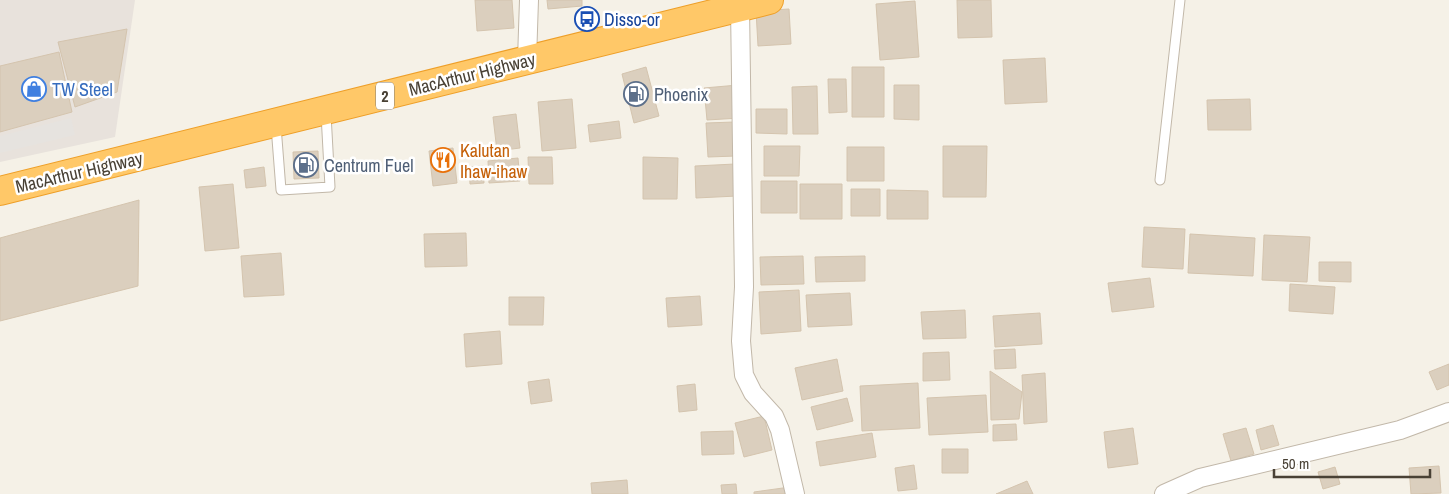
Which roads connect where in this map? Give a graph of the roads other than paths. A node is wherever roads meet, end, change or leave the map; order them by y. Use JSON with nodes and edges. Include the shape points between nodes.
{"nodes":[{"id":1,"x":530,"y":0,"type":"edge"},
{"id":2,"x":769,"y":0,"type":"edge"},
{"id":3,"x":1180,"y":0,"type":"edge"},
{"id":4,"x":740,"y":7,"type":"junction"},
{"id":5,"x":527,"y":60,"type":"junction"},
{"id":6,"x":325,"y":111,"type":"junction"},
{"id":7,"x":276,"y":123,"type":"junction"},
{"id":8,"x":1160,"y":180,"type":"dead end"},
{"id":9,"x":0,"y":190,"type":"edge"},
{"id":10,"x":1449,"y":412,"type":"edge"},
{"id":11,"x":795,"y":494,"type":"edge"},
{"id":12,"x":1164,"y":494,"type":"edge"}],
"edges":[{"from":1,"to":5,"type":"street"},
{"from":2,"to":4,"type":"highway","name":"MacArthur Highway","number":"2"},
{"from":3,"to":8,"type":"lane"},
{"from":4,"to":5,"type":"highway","name":"MacArthur Highway","number":"2"},
{"from":4,"to":11,"type":"street","via":[[744,375],[753,393],[774,416],[780,430]]},
{"from":5,"to":6,"type":"highway","name":"MacArthur Highway","number":"2"},
{"from":6,"to":7,"type":"highway","name":"MacArthur Highway","number":"2"},
{"from":6,"to":7,"type":"lane","via":[[330,187],[281,190]]},
{"from":7,"to":9,"type":"highway","name":"MacArthur Highway","number":"2"},
{"from":10,"to":12,"type":"street","via":[[1400,430],[1200,478]]}]}
